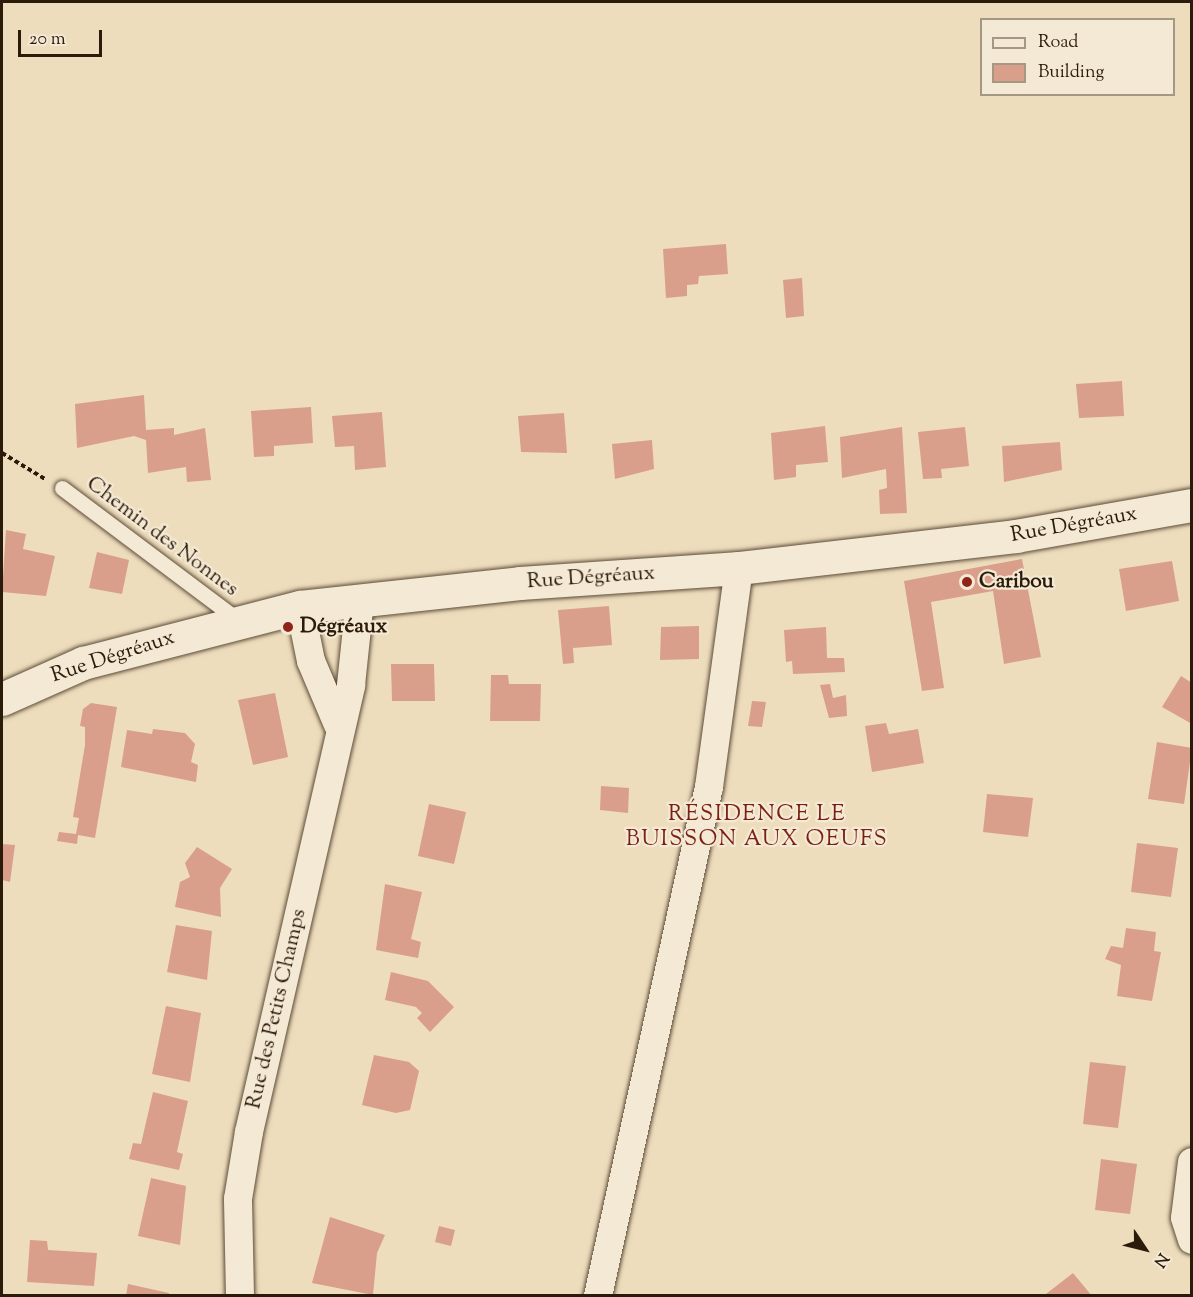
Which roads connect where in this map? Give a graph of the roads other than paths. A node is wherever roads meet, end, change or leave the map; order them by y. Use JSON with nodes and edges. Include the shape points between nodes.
{"nodes":[{"id":1,"x":62,"y":488,"type":"road end"},
{"id":2,"x":1191,"y":505,"type":"edge"},
{"id":3,"x":739,"y":568,"type":"junction"},
{"id":4,"x":360,"y":599,"type":"junction"},
{"id":5,"x":300,"y":607,"type":"junction"},
{"id":6,"x":238,"y":620,"type":"junction"},
{"id":7,"x":2,"y":699,"type":"edge"},
{"id":8,"x":338,"y":725,"type":"junction"},
{"id":9,"x":1191,"y":1162,"type":"edge"},
{"id":10,"x":1191,"y":1240,"type":"edge"},
{"id":11,"x":240,"y":1296,"type":"edge"},
{"id":12,"x":598,"y":1296,"type":"edge"}],
"edges":[{"from":1,"to":6,"type":"lane","name":"Chemin des Nonnes"},
{"from":2,"to":3,"type":"main road","name":"Rue Dégréaux","via":[[1016,536]]},
{"from":3,"to":4,"type":"main road","name":"Rue Dégréaux"},
{"from":3,"to":12,"type":"street","via":[[709,787]]},
{"from":4,"to":5,"type":"main road","name":"Rue Dégréaux"},
{"from":4,"to":8,"type":"street","name":"Rue des Petits Champs","via":[[351,685]]},
{"from":5,"to":6,"type":"main road","name":"Rue Dégréaux"},
{"from":5,"to":8,"type":"street","via":[[311,661]]},
{"from":6,"to":7,"type":"main road","name":"Rue Dégréaux","via":[[83,663]]},
{"from":8,"to":11,"type":"street","name":"Rue des Petits Champs","via":[[247,1143],[238,1199]]},
{"from":9,"to":10,"type":"street","via":[[1185,1218]]}]}
